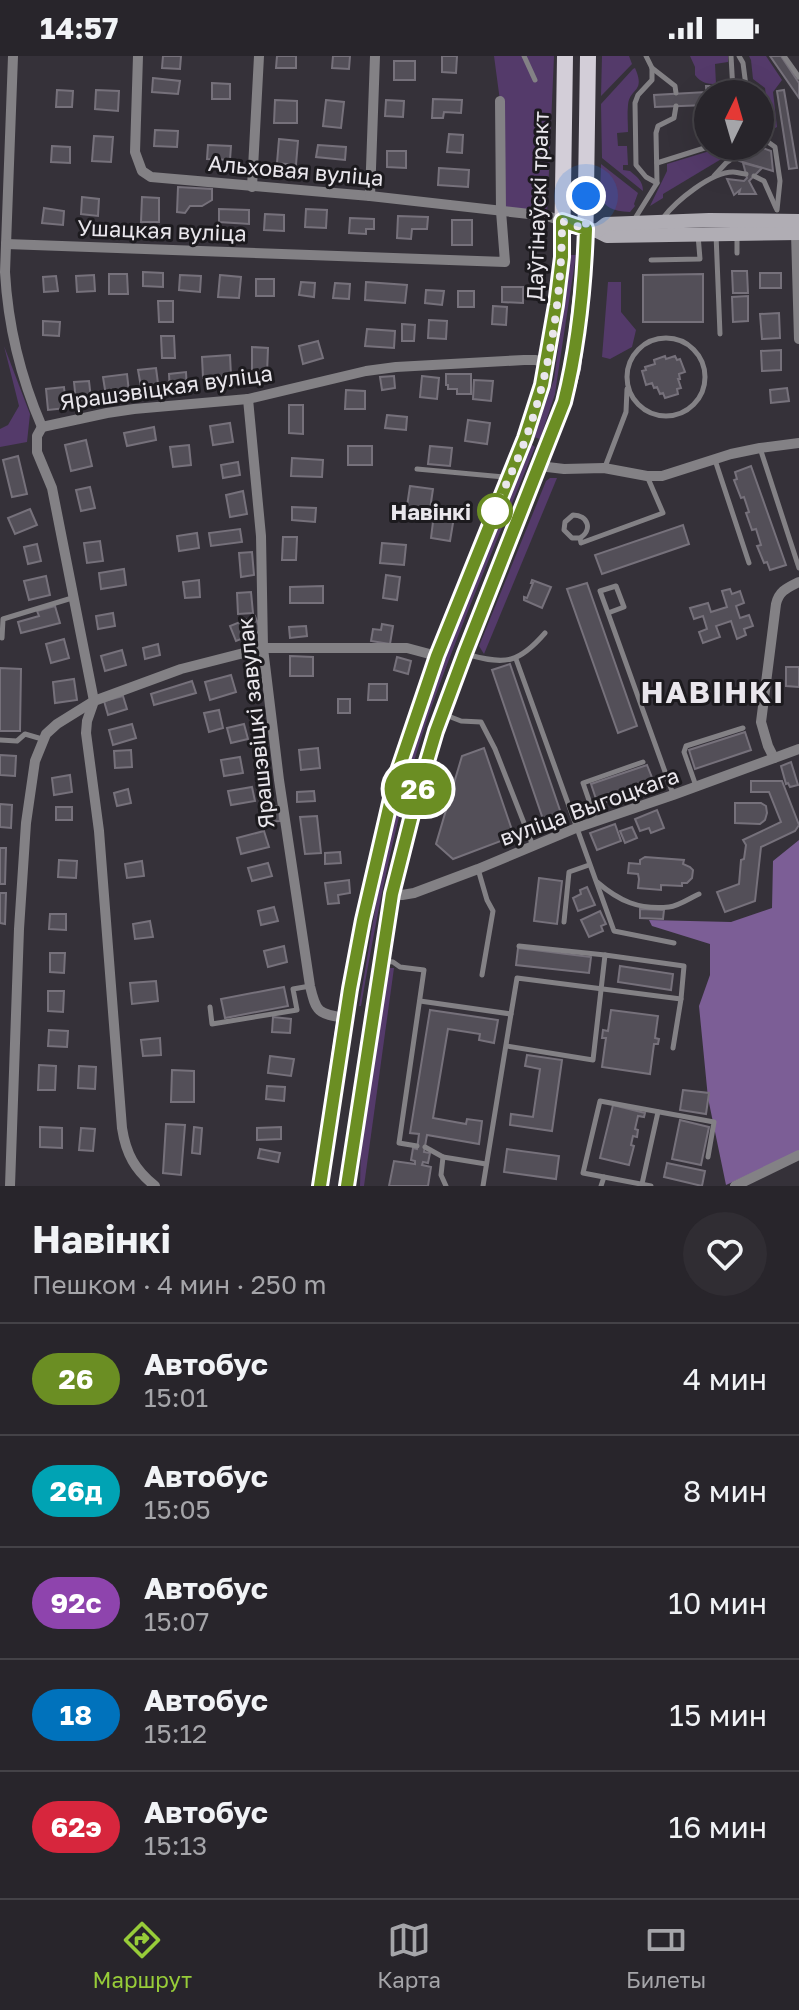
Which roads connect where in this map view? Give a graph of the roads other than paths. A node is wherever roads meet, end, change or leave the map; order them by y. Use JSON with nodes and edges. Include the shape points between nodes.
{"nodes":[{"id":1,"x":13,"y":56,"type":"edge"},
{"id":2,"x":138,"y":56,"type":"edge"},
{"id":3,"x":259,"y":56,"type":"edge"},
{"id":4,"x":375,"y":56,"type":"edge"},
{"id":5,"x":524,"y":56,"type":"edge"},
{"id":6,"x":565,"y":56,"type":"edge"},
{"id":7,"x":588,"y":56,"type":"edge"},
{"id":8,"x":646,"y":56,"type":"edge"},
{"id":9,"x":731,"y":56,"type":"edge"},
{"id":10,"x":739,"y":56,"type":"edge"},
{"id":11,"x":784,"y":56,"type":"edge"},
{"id":12,"x":652,"y":68,"type":"junction"},
{"id":13,"x":799,"y":77,"type":"edge"},
{"id":14,"x":563,"y":78,"type":"junction"},
{"id":15,"x":589,"y":79,"type":"junction"},
{"id":16,"x":535,"y":80,"type":"dead end"},
{"id":17,"x":732,"y":80,"type":"edge"},
{"id":18,"x":745,"y":80,"type":"edge"},
{"id":19,"x":676,"y":93,"type":"dead end"},
{"id":20,"x":500,"y":101,"type":"dead end"},
{"id":21,"x":676,"y":106,"type":"dead end"},
{"id":22,"x":774,"y":146,"type":"edge"},
{"id":23,"x":694,"y":151,"type":"edge"},
{"id":24,"x":730,"y":160,"type":"edge"},
{"id":25,"x":657,"y":163,"type":"junction"},
{"id":26,"x":746,"y":174,"type":"dead end"},
{"id":27,"x":754,"y":176,"type":"dead end"},
{"id":28,"x":713,"y":178,"type":"junction"},
{"id":29,"x":657,"y":183,"type":"junction"},
{"id":30,"x":252,"y":187,"type":"junction"},
{"id":31,"x":370,"y":196,"type":"junction"},
{"id":32,"x":501,"y":211,"type":"junction"},
{"id":33,"x":777,"y":215,"type":"junction"},
{"id":34,"x":562,"y":221,"type":"junction"},
{"id":35,"x":659,"y":222,"type":"junction"},
{"id":36,"x":633,"y":223,"type":"junction"},
{"id":37,"x":798,"y":229,"type":"edge"},
{"id":38,"x":592,"y":230,"type":"junction"},
{"id":39,"x":716,"y":233,"type":"junction"},
{"id":40,"x":737,"y":233,"type":"junction"},
{"id":41,"x":698,"y":234,"type":"junction"},
{"id":42,"x":6,"y":244,"type":"junction"},
{"id":43,"x":737,"y":253,"type":"dead end"},
{"id":44,"x":651,"y":260,"type":"dead end"},
{"id":45,"x":720,"y":334,"type":"dead end"},
{"id":46,"x":799,"y":339,"type":"edge"},
{"id":47,"x":547,"y":365,"type":"junction"},
{"id":48,"x":627,"y":383,"type":"junction"},
{"id":49,"x":248,"y":399,"type":"junction"},
{"id":50,"x":42,"y":427,"type":"junction"},
{"id":51,"x":799,"y":443,"type":"edge"},
{"id":52,"x":760,"y":448,"type":"junction"},
{"id":53,"x":714,"y":459,"type":"junction"},
{"id":54,"x":539,"y":466,"type":"junction"},
{"id":55,"x":604,"y":468,"type":"junction"},
{"id":56,"x":417,"y":469,"type":"dead end"},
{"id":57,"x":647,"y":476,"type":"junction"},
{"id":58,"x":509,"y":478,"type":"junction"},
{"id":59,"x":580,"y":538,"type":"junction"},
{"id":60,"x":749,"y":563,"type":"dead end"},
{"id":61,"x":799,"y":568,"type":"edge"},
{"id":62,"x":799,"y":582,"type":"edge"},
{"id":63,"x":73,"y":598,"type":"junction"},
{"id":64,"x":608,"y":613,"type":"junction"},
{"id":65,"x":545,"y":633,"type":"dead end"},
{"id":66,"x":2,"y":638,"type":"edge"},
{"id":67,"x":263,"y":648,"type":"junction"},
{"id":68,"x":465,"y":653,"type":"junction"},
{"id":69,"x":437,"y":656,"type":"junction"},
{"id":70,"x":516,"y":659,"type":"junction"},
{"id":71,"x":94,"y":701,"type":"junction"},
{"id":72,"x":443,"y":714,"type":"junction"},
{"id":73,"x":743,"y":728,"type":"dead end"},
{"id":74,"x":42,"y":739,"type":"junction"},
{"id":75,"x":0,"y":740,"type":"edge"},
{"id":76,"x":799,"y":749,"type":"edge"},
{"id":77,"x":774,"y":758,"type":"junction"},
{"id":78,"x":643,"y":762,"type":"dead end"},
{"id":79,"x":696,"y":787,"type":"junction"},
{"id":80,"x":673,"y":795,"type":"junction"},
{"id":81,"x":594,"y":815,"type":"dead end"},
{"id":82,"x":576,"y":828,"type":"junction"},
{"id":83,"x":533,"y":846,"type":"junction"},
{"id":84,"x":589,"y":865,"type":"junction"},
{"id":85,"x":478,"y":869,"type":"junction"},
{"id":86,"x":597,"y":881,"type":"junction"},
{"id":87,"x":392,"y":894,"type":"junction"},
{"id":88,"x":699,"y":894,"type":"dead end"},
{"id":89,"x":564,"y":922,"type":"dead end"},
{"id":90,"x":674,"y":943,"type":"dead end"},
{"id":91,"x":519,"y":946,"type":"dead end"},
{"id":92,"x":605,"y":955,"type":"junction"},
{"id":93,"x":381,"y":960,"type":"junction"},
{"id":94,"x":482,"y":975,"type":"dead end"},
{"id":95,"x":310,"y":986,"type":"junction"},
{"id":96,"x":601,"y":989,"type":"junction"},
{"id":97,"x":681,"y":999,"type":"junction"},
{"id":98,"x":420,"y":1001,"type":"junction"},
{"id":99,"x":210,"y":1007,"type":"dead end"},
{"id":100,"x":511,"y":1014,"type":"junction"},
{"id":101,"x":345,"y":1018,"type":"junction"},
{"id":102,"x":372,"y":1022,"type":"junction"},
{"id":103,"x":507,"y":1046,"type":"junction"},
{"id":104,"x":673,"y":1048,"type":"dead end"},
{"id":105,"x":658,"y":1112,"type":"junction"},
{"id":106,"x":417,"y":1146,"type":"dead end"},
{"id":107,"x":425,"y":1147,"type":"dead end"},
{"id":108,"x":799,"y":1155,"type":"edge"},
{"id":109,"x":443,"y":1157,"type":"junction"},
{"id":110,"x":708,"y":1157,"type":"dead end"},
{"id":111,"x":486,"y":1164,"type":"junction"},
{"id":112,"x":604,"y":1177,"type":"junction"},
{"id":113,"x":141,"y":1181,"type":"edge"},
{"id":114,"x":642,"y":1184,"type":"edge"},
{"id":115,"x":10,"y":1186,"type":"edge"},
{"id":116,"x":155,"y":1186,"type":"edge"},
{"id":117,"x":320,"y":1186,"type":"edge"},
{"id":118,"x":347,"y":1186,"type":"edge"},
{"id":119,"x":446,"y":1186,"type":"edge"},
{"id":120,"x":483,"y":1186,"type":"edge"},
{"id":121,"x":601,"y":1186,"type":"edge"},
{"id":122,"x":651,"y":1186,"type":"edge"},
{"id":123,"x":735,"y":1186,"type":"edge"}],
"edges":[{"from":1,"to":42,"type":"street"},
{"from":2,"to":30,"type":"street","name":"Альховая вуліца","via":[[135,152],[142,171],[151,177]]},
{"from":3,"to":30,"type":"street"},
{"from":4,"to":31,"type":"street"},
{"from":5,"to":16,"type":"lane"},
{"from":6,"to":14,"type":"main road","name":"Даўгінаўскі тракт"},
{"from":7,"to":15,"type":"main road"},
{"from":8,"to":12,"type":"lane"},
{"from":9,"to":17,"type":"lane"},
{"from":10,"to":18,"type":"lane"},
{"from":11,"to":13,"type":"lane"},
{"from":12,"to":19,"type":"lane","via":[[675,86]]},
{"from":12,"to":29,"type":"lane","via":[[652,80],[635,103],[636,165]]},
{"from":14,"to":15,"type":"main road"},
{"from":14,"to":34,"type":"main road","name":"Даўгінаўскі тракт"},
{"from":15,"to":38,"type":"main road"},
{"from":20,"to":32,"type":"street"},
{"from":21,"to":25,"type":"lane","via":[[674,118],[658,126]]},
{"from":22,"to":33,"type":"lane","via":[[780,181]]},
{"from":23,"to":25,"type":"lane"},
{"from":24,"to":28,"type":"lane"},
{"from":25,"to":29,"type":"lane"},
{"from":26,"to":28,"type":"lane"},
{"from":27,"to":33,"type":"lane","via":[[764,181]]},
{"from":28,"to":35,"type":"lane","via":[[679,200]]},
{"from":29,"to":36,"type":"lane"},
{"from":30,"to":31,"type":"street","name":"Альховая вуліца"},
{"from":31,"to":32,"type":"street","name":"Альховая вуліца"},
{"from":32,"to":34,"type":"street","name":"Альховая вуліца"},
{"from":32,"to":42,"type":"street","name":"Ушацкая вуліца","via":[[505,262]]},
{"from":33,"to":35,"type":"main road"},
{"from":33,"to":37,"type":"main road"},
{"from":34,"to":38,"type":"main road"},
{"from":34,"to":47,"type":"main road","name":"Даўгінаўскі тракт"},
{"from":35,"to":36,"type":"main road"},
{"from":36,"to":38,"type":"main road"},
{"from":37,"to":40,"type":"main road"},
{"from":37,"to":46,"type":"street"},
{"from":38,"to":41,"type":"main road","via":[[607,236]]},
{"from":38,"to":54,"type":"main road","via":[[573,368]]},
{"from":39,"to":40,"type":"main road"},
{"from":39,"to":41,"type":"main road"},
{"from":39,"to":45,"type":"lane"},
{"from":40,"to":43,"type":"lane"},
{"from":41,"to":44,"type":"lane","via":[[700,259]]},
{"from":42,"to":50,"type":"street","via":[[11,332]]},
{"from":47,"to":49,"type":"street","name":"Ярашэвіцкая вуліца","via":[[524,360],[396,367]]},
{"from":47,"to":58,"type":"main road","name":"Даўгінаўскі тракт"},
{"from":48,"to":48,"type":"lane","via":[[649,412],[676,415],[700,397],[705,374],[694,349],[682,341],[657,339],[635,353]]},
{"from":48,"to":55,"type":"lane","via":[[626,412]]},
{"from":49,"to":50,"type":"street","name":"Ярашэвіцкая вуліца","via":[[134,409]]},
{"from":49,"to":67,"type":"street","name":"Ярашэвіцкі завулак","via":[[261,536]]},
{"from":50,"to":63,"type":"street","name":"Ярашэвіцкая вуліца","via":[[37,452],[52,488]]},
{"from":51,"to":52,"type":"street"},
{"from":52,"to":53,"type":"street"},
{"from":52,"to":61,"type":"lane"},
{"from":53,"to":57,"type":"street"},
{"from":53,"to":60,"type":"lane"},
{"from":54,"to":55,"type":"street"},
{"from":54,"to":68,"type":"main road"},
{"from":55,"to":57,"type":"street"},
{"from":56,"to":58,"type":"lane"},
{"from":57,"to":59,"type":"lane","via":[[663,513],[581,543]]},
{"from":58,"to":69,"type":"main road","name":"Даўгінаўскі тракт"},
{"from":59,"to":59,"type":"lane","via":[[588,526],[584,518],[573,515],[564,530]]},
{"from":62,"to":77,"type":"street","via":[[778,595],[776,604],[761,722]]},
{"from":63,"to":66,"type":"lane","via":[[3,619]]},
{"from":63,"to":71,"type":"street","name":"Ярашэвіцкая вуліца"},
{"from":64,"to":64,"type":"lane","via":[[600,591],[616,586],[624,607]]},
{"from":64,"to":80,"type":"lane"},
{"from":65,"to":70,"type":"lane"},
{"from":67,"to":69,"type":"street","via":[[407,648]]},
{"from":67,"to":71,"type":"street","via":[[181,669]]},
{"from":67,"to":95,"type":"street","name":"Ярашэвіцкі завулак"},
{"from":68,"to":70,"type":"lane"},
{"from":68,"to":72,"type":"main road"},
{"from":69,"to":101,"type":"main road","name":"Даўгінаўскі тракт","via":[[396,777]]},
{"from":70,"to":82,"type":"lane"},
{"from":71,"to":74,"type":"street"},
{"from":71,"to":113,"type":"street","name":"Ярашэвіцкая вуліца","via":[[86,733],[99,831],[122,1128]]},
{"from":72,"to":83,"type":"lane","via":[[481,722]]},
{"from":72,"to":87,"type":"main road"},
{"from":73,"to":79,"type":"lane","via":[[686,746]]},
{"from":74,"to":75,"type":"lane","via":[[25,734],[17,741]]},
{"from":74,"to":115,"type":"street","via":[[26,823]]},
{"from":76,"to":77,"type":"street","name":"вуліца Выгоцкага"},
{"from":77,"to":79,"type":"street","name":"вуліца Выгоцкага"},
{"from":78,"to":81,"type":"lane","via":[[583,783]]},
{"from":79,"to":80,"type":"street","name":"вуліца Выгоцкага"},
{"from":80,"to":82,"type":"street","name":"вуліца Выгоцкага"},
{"from":82,"to":83,"type":"street","name":"вуліца Выгоцкага"},
{"from":82,"to":84,"type":"lane"},
{"from":83,"to":85,"type":"street","name":"вуліца Выгоцкага"},
{"from":84,"to":86,"type":"lane"},
{"from":84,"to":89,"type":"lane","via":[[569,872]]},
{"from":85,"to":87,"type":"street","name":"вуліца Выгоцкага","via":[[414,893]]},
{"from":85,"to":94,"type":"lane","via":[[493,911]]},
{"from":86,"to":88,"type":"lane","via":[[633,905],[671,907]]},
{"from":86,"to":90,"type":"lane","via":[[614,931]]},
{"from":87,"to":93,"type":"main road"},
{"from":91,"to":92,"type":"lane"},
{"from":92,"to":96,"type":"lane"},
{"from":92,"to":97,"type":"lane","via":[[684,966]]},
{"from":93,"to":98,"type":"lane","via":[[424,970]]},
{"from":93,"to":102,"type":"main road"},
{"from":95,"to":99,"type":"lane","via":[[293,989],[297,1010],[212,1024]]},
{"from":95,"to":101,"type":"street","name":"Ярашэвіцкі завулак","via":[[321,1014]]},
{"from":96,"to":97,"type":"lane"},
{"from":96,"to":100,"type":"lane","via":[[517,978]]},
{"from":96,"to":103,"type":"lane","via":[[593,1060]]},
{"from":97,"to":104,"type":"lane"},
{"from":98,"to":100,"type":"lane"},
{"from":98,"to":106,"type":"lane","via":[[399,1143]]},
{"from":100,"to":103,"type":"lane"},
{"from":101,"to":102,"type":"main road"},
{"from":101,"to":117,"type":"main road","name":"Даўгінаўскі тракт"},
{"from":102,"to":118,"type":"main road"},
{"from":103,"to":111,"type":"lane"},
{"from":105,"to":110,"type":"lane","via":[[714,1122]]},
{"from":105,"to":112,"type":"lane","via":[[600,1101],[583,1173]]},
{"from":105,"to":114,"type":"lane"},
{"from":107,"to":109,"type":"lane"},
{"from":108,"to":123,"type":"street"},
{"from":109,"to":111,"type":"lane"},
{"from":109,"to":119,"type":"lane"},
{"from":111,"to":120,"type":"lane"},
{"from":112,"to":114,"type":"lane"},
{"from":112,"to":121,"type":"lane"},
{"from":113,"to":116,"type":"street","name":"Ярашэвіцкая вуліца"},
{"from":114,"to":122,"type":"lane"}]}
